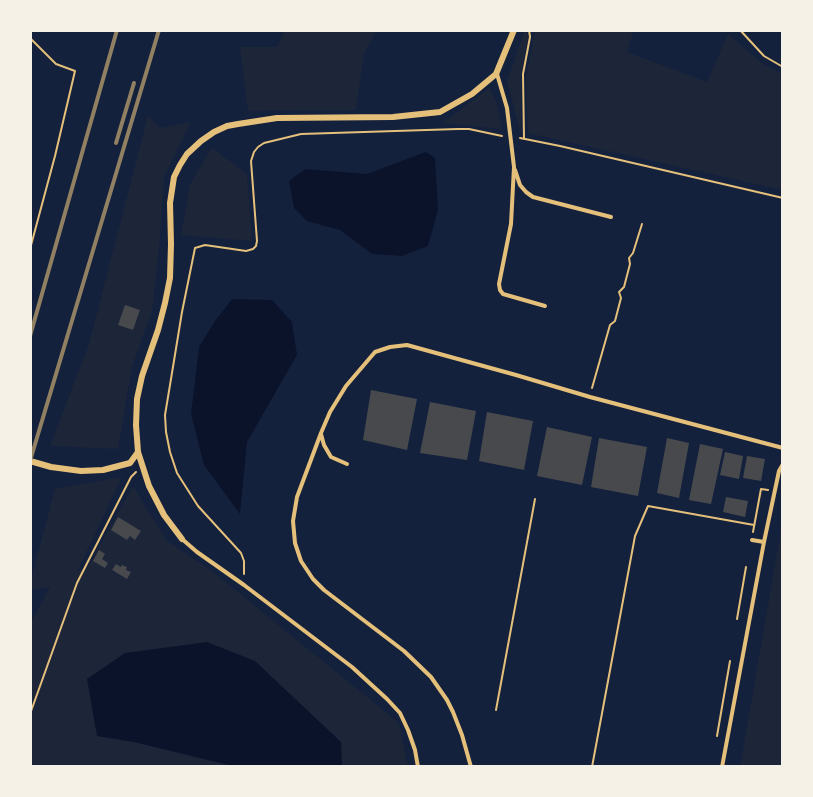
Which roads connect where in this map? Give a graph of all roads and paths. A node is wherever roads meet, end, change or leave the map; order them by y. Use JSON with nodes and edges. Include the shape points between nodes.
{"nodes":[{"id":1,"x":514,"y":30,"type":"edge"},
{"id":2,"x":529,"y":30,"type":"edge"},
{"id":3,"x":740,"y":30,"type":"edge"},
{"id":4,"x":30,"y":38,"type":"edge"},
{"id":5,"x":783,"y":67,"type":"edge"},
{"id":6,"x":496,"y":74,"type":"junction"},
{"id":7,"x":511,"y":137,"type":"junction"},
{"id":8,"x":524,"y":139,"type":"junction"},
{"id":9,"x":514,"y":167,"type":"junction"},
{"id":10,"x":783,"y":198,"type":"edge"},
{"id":11,"x":611,"y":217,"type":"dead end"},
{"id":12,"x":642,"y":224,"type":"dead end"},
{"id":13,"x":30,"y":249,"type":"edge"},
{"id":14,"x":545,"y":306,"type":"dead end"},
{"id":15,"x":590,"y":397,"type":"junction"},
{"id":16,"x":321,"y":433,"type":"junction"},
{"id":17,"x":783,"y":448,"type":"edge"},
{"id":18,"x":138,"y":452,"type":"junction"},
{"id":19,"x":30,"y":461,"type":"edge"},
{"id":20,"x":347,"y":464,"type":"dead end"},
{"id":21,"x":783,"y":464,"type":"edge"},
{"id":22,"x":141,"y":465,"type":"junction"},
{"id":23,"x":775,"y":491,"type":"junction"},
{"id":24,"x":535,"y":499,"type":"dead end"},
{"id":25,"x":754,"y":525,"type":"junction"},
{"id":26,"x":182,"y":539,"type":"joint"},
{"id":27,"x":752,"y":540,"type":"joint"},
{"id":28,"x":764,"y":542,"type":"junction"},
{"id":29,"x":746,"y":567,"type":"dead end"},
{"id":30,"x":244,"y":585,"type":"junction"},
{"id":31,"x":737,"y":619,"type":"dead end"},
{"id":32,"x":730,"y":662,"type":"dead end"},
{"id":33,"x":496,"y":710,"type":"dead end"},
{"id":34,"x":30,"y":714,"type":"edge"},
{"id":35,"x":717,"y":736,"type":"dead end"},
{"id":36,"x":418,"y":767,"type":"edge"},
{"id":37,"x":471,"y":767,"type":"edge"},
{"id":38,"x":592,"y":767,"type":"edge"},
{"id":39,"x":722,"y":767,"type":"edge"}],
"edges":[{"from":1,"to":6,"type":"street"},
{"from":2,"to":8,"type":"path","via":[[523,74]]},
{"from":3,"to":5,"type":"path","via":[[764,56]]},
{"from":4,"to":13,"type":"path","via":[[56,64],[75,71]]},
{"from":6,"to":7,"type":"lane"},
{"from":6,"to":18,"type":"street","via":[[472,94],[440,112],[393,117],[277,118],[238,124],[213,132],[187,154],[174,177],[170,278],[137,399]]},
{"from":7,"to":8,"type":"path"},
{"from":7,"to":9,"type":"lane"},
{"from":7,"to":30,"type":"path","via":[[458,129],[301,134],[264,143],[251,161],[256,246],[246,251],[205,245],[195,248],[165,415],[166,432],[177,473],[185,486],[241,553]]},
{"from":8,"to":10,"type":"path"},
{"from":9,"to":11,"type":"lane","via":[[520,185],[533,197]]},
{"from":9,"to":14,"type":"lane","via":[[511,224],[500,290]]},
{"from":12,"to":15,"type":"path"},
{"from":15,"to":16,"type":"lane","via":[[407,345],[390,346],[375,352],[346,386]]},
{"from":15,"to":17,"type":"lane"},
{"from":16,"to":20,"type":"lane","via":[[331,457]]},
{"from":16,"to":37,"type":"lane","via":[[297,497],[293,521],[301,561],[324,590],[404,651],[431,678],[453,712]]},
{"from":18,"to":19,"type":"street","via":[[130,463],[103,470],[81,471]]},
{"from":18,"to":22,"type":"street"},
{"from":21,"to":23,"type":"lane"},
{"from":22,"to":26,"type":"street","via":[[148,486]]},
{"from":22,"to":34,"type":"path","via":[[131,477],[77,583]]},
{"from":23,"to":25,"type":"path","via":[[761,489]]},
{"from":23,"to":28,"type":"lane"},
{"from":24,"to":33,"type":"path"},
{"from":25,"to":27,"type":"path"},
{"from":25,"to":38,"type":"path","via":[[648,506],[635,536]]},
{"from":26,"to":30,"type":"lane"},
{"from":27,"to":28,"type":"lane"},
{"from":28,"to":39,"type":"lane"},
{"from":29,"to":31,"type":"path"},
{"from":30,"to":36,"type":"lane","via":[[352,667],[387,699],[408,730]]},
{"from":32,"to":35,"type":"path"}]}
